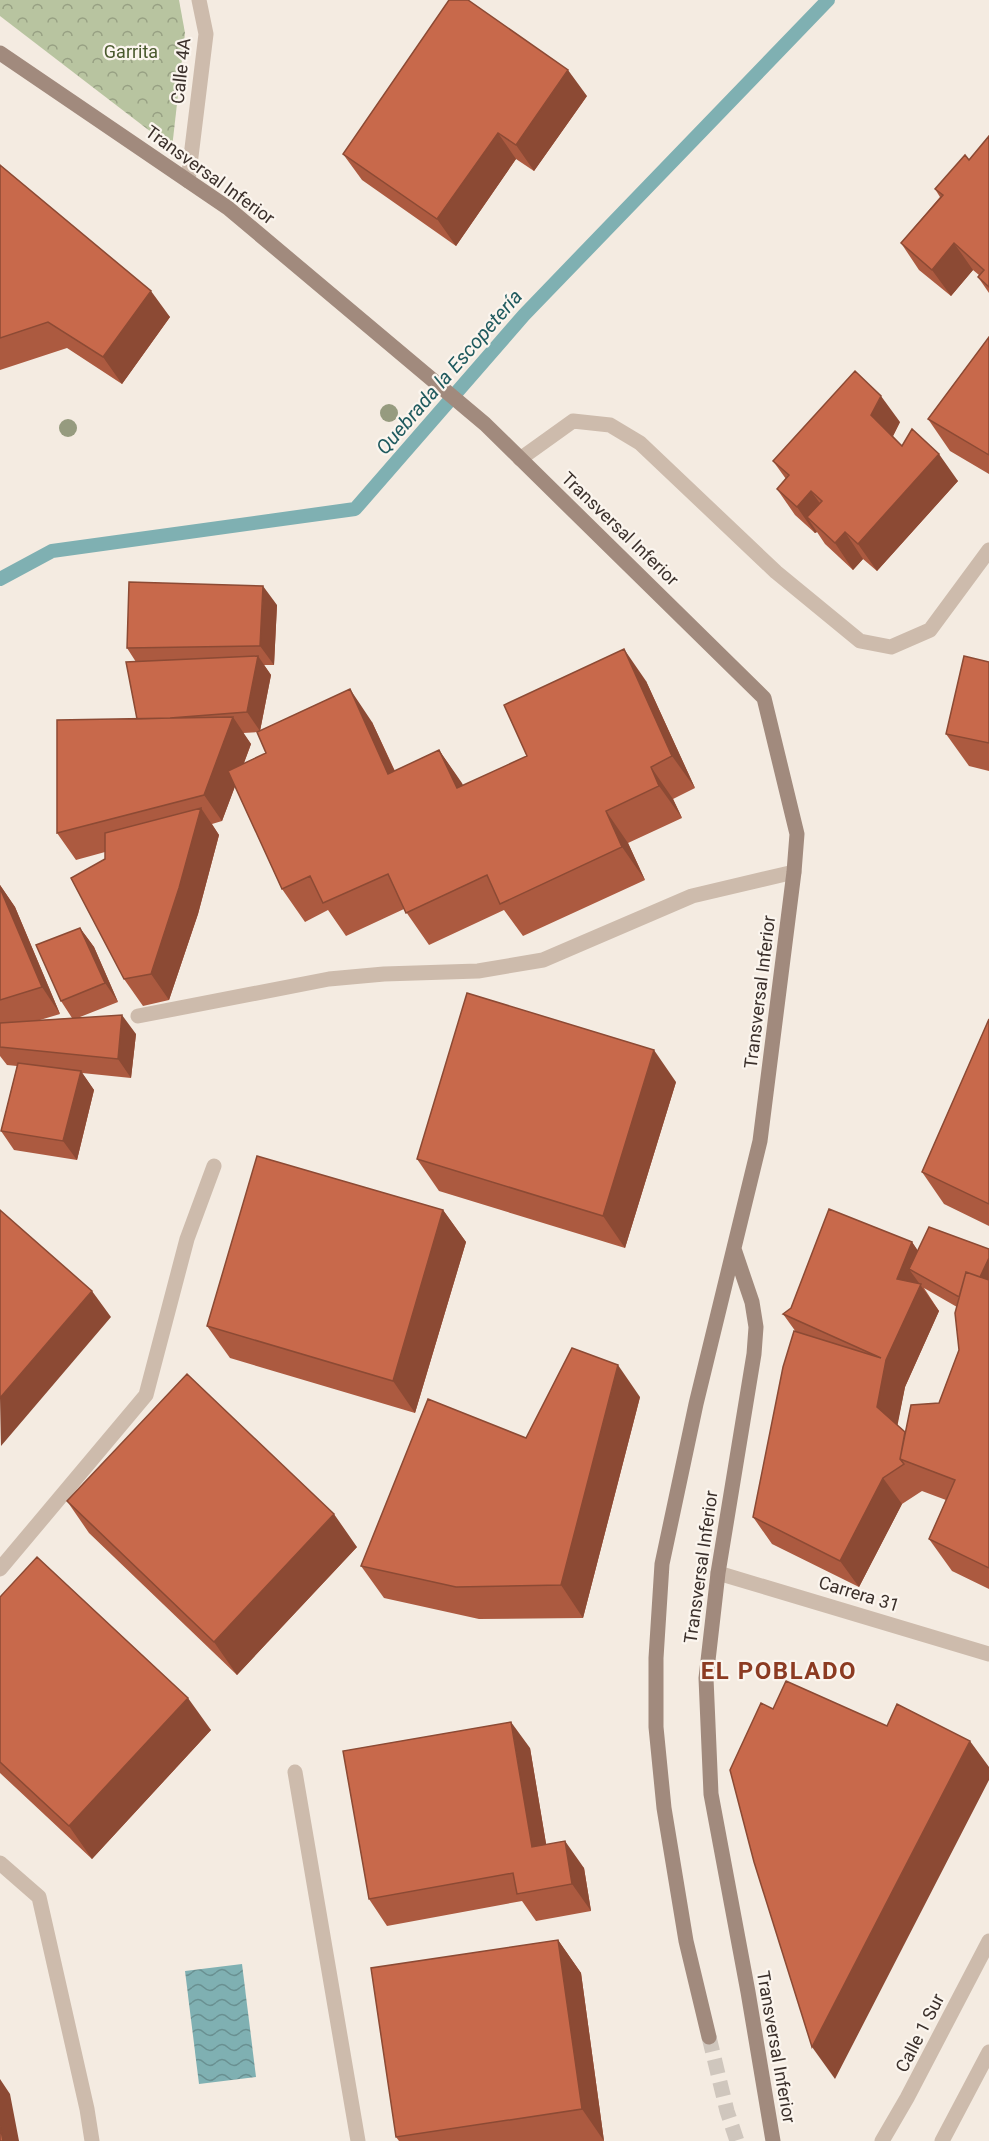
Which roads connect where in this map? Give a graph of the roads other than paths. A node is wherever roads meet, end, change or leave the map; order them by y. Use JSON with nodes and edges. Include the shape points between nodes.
{"nodes":[{"id":1,"x":199,"y":0,"type":"edge"},
{"id":2,"x":0,"y":53,"type":"edge"},
{"id":3,"x":188,"y":181,"type":"junction"},
{"id":4,"x":520,"y":459,"type":"junction"},
{"id":5,"x":989,"y":550,"type":"edge"},
{"id":6,"x":794,"y":872,"type":"junction"},
{"id":7,"x":138,"y":1016,"type":"dead end"},
{"id":8,"x":214,"y":1166,"type":"dead end"},
{"id":9,"x":734,"y":1249,"type":"junction"},
{"id":10,"x":0,"y":1569,"type":"edge"},
{"id":11,"x":718,"y":1573,"type":"junction"},
{"id":12,"x":989,"y":1654,"type":"edge"},
{"id":13,"x":295,"y":1772,"type":"dead end"},
{"id":14,"x":0,"y":1863,"type":"edge"},
{"id":15,"x":989,"y":1941,"type":"edge"},
{"id":16,"x":709,"y":2037,"type":"tunnel mouth"},
{"id":17,"x":989,"y":2052,"type":"edge"},
{"id":18,"x":92,"y":2141,"type":"edge"},
{"id":19,"x":358,"y":2141,"type":"edge"},
{"id":20,"x":773,"y":2141,"type":"edge"},
{"id":21,"x":882,"y":2141,"type":"edge"},
{"id":22,"x":942,"y":2141,"type":"edge"}],
"edges":[{"from":1,"to":3,"type":"street","name":"Calle 4A","via":[[206,34]]},
{"from":2,"to":3,"type":"main road","name":"Transversal Inferior"},
{"from":3,"to":4,"type":"main road","name":"Transversal Inferior","via":[[228,208],[485,424]]},
{"from":4,"to":5,"type":"street","via":[[573,421],[610,425],[640,443],[776,572],[860,641],[891,647],[930,630]]},
{"from":4,"to":6,"type":"main road","name":"Transversal Inferior","via":[[764,698],[797,834]]},
{"from":6,"to":7,"type":"street","via":[[692,896],[543,960],[478,971],[328,979]]},
{"from":6,"to":9,"type":"main road","name":"Transversal Inferior","via":[[760,1141]]},
{"from":8,"to":10,"type":"street","via":[[186,1239],[146,1395]]},
{"from":9,"to":11,"type":"main road","name":"Transversal Inferior","via":[[756,1327]]},
{"from":9,"to":16,"type":"main road","name":"Transversal Inferior","via":[[662,1564],[656,1658],[656,1727],[664,1808],[686,1941]]},
{"from":11,"to":12,"type":"street","name":"Carrera 31"},
{"from":11,"to":20,"type":"main road","name":"Transversal Inferior","via":[[706,1678],[711,1794]]},
{"from":13,"to":19,"type":"street"},
{"from":14,"to":18,"type":"street","via":[[39,1897]]},
{"from":15,"to":21,"type":"street","name":"Calle 1 Sur"},
{"from":17,"to":22,"type":"street"}]}
